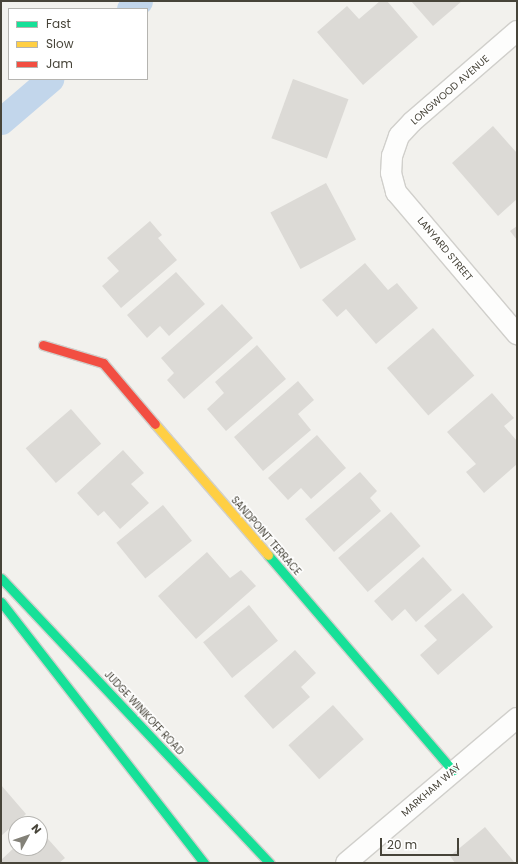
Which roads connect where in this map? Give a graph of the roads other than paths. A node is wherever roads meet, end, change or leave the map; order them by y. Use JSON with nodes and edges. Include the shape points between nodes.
{"nodes":[{"id":1,"x":517,"y":31,"type":"edge"},
{"id":2,"x":392,"y":156,"type":"joint"},
{"id":3,"x":517,"y":334,"type":"edge"},
{"id":4,"x":43,"y":345,"type":"dead end"},
{"id":5,"x":1,"y":578,"type":"edge"},
{"id":6,"x":1,"y":602,"type":"edge"},
{"id":7,"x":517,"y":718,"type":"edge"},
{"id":8,"x":453,"y":772,"type":"junction"},
{"id":9,"x":204,"y":863,"type":"edge"},
{"id":10,"x":270,"y":863,"type":"edge"},
{"id":11,"x":346,"y":863,"type":"edge"}],
"edges":[{"from":1,"to":2,"type":"street","name":"LONGWOOD AVENUE","via":[[412,122],[400,136]]},
{"from":2,"to":3,"type":"street","name":"LANYARD STREET","via":[[391,173],[396,192]]},
{"from":4,"to":8,"type":"street","name":"SANDPOINT TERRACE","via":[[103,363]]},
{"from":5,"to":10,"type":"street","name":"JUDGE WINIKOFF ROAD"},
{"from":6,"to":9,"type":"street"},
{"from":7,"to":8,"type":"street","name":"MARKHAM WAY"},
{"from":8,"to":11,"type":"street","name":"MARKHAM WAY"}]}
